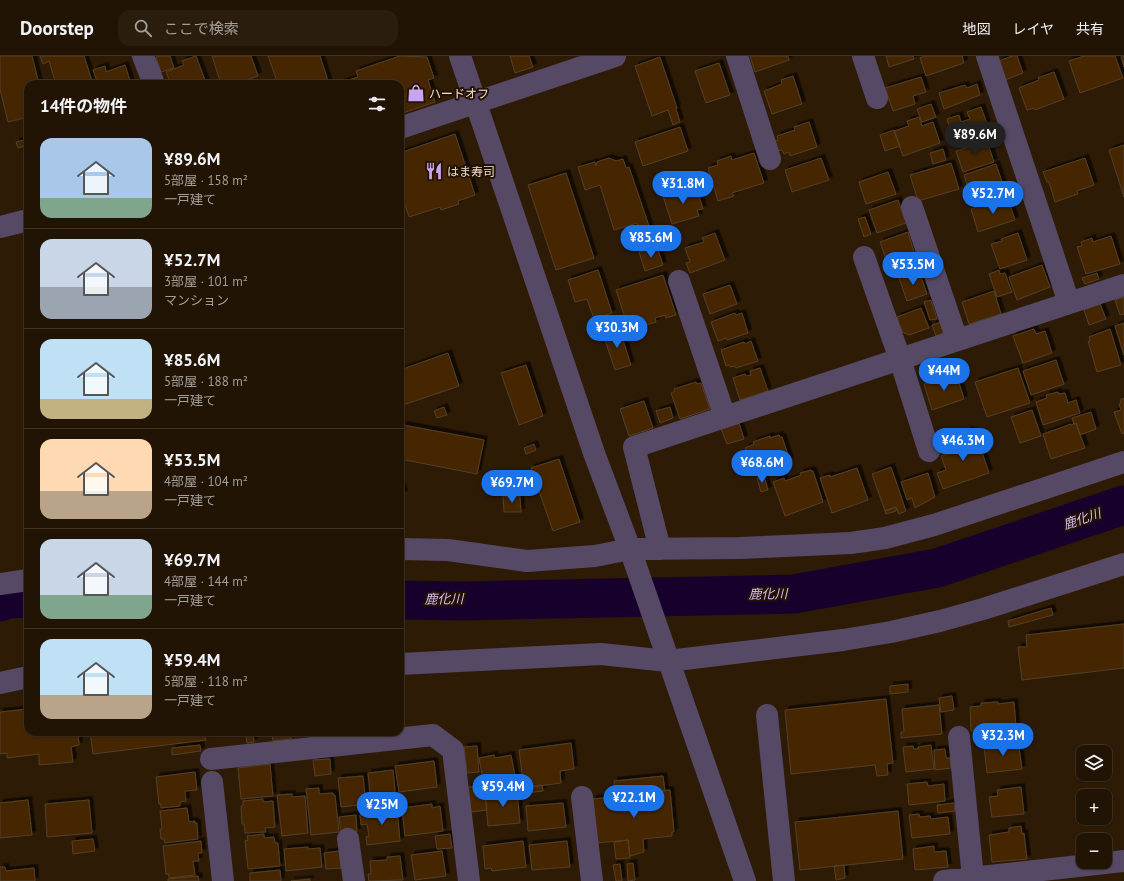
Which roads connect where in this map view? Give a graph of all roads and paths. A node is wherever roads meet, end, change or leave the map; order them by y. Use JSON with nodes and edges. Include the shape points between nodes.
{"nodes":[{"id":1,"x":143,"y":56,"type":"edge"},
{"id":2,"x":460,"y":56,"type":"edge"},
{"id":3,"x":736,"y":56,"type":"edge"},
{"id":4,"x":863,"y":56,"type":"edge"},
{"id":5,"x":987,"y":56,"type":"edge"},
{"id":6,"x":609,"y":57,"type":"edge"},
{"id":7,"x":152,"y":80,"type":"edge"},
{"id":8,"x":877,"y":98,"type":"dead end"},
{"id":9,"x":476,"y":102,"type":"junction"},
{"id":10,"x":404,"y":127,"type":"edge"},
{"id":11,"x":770,"y":159,"type":"dead end"},
{"id":12,"x":912,"y":207,"type":"dead end"},
{"id":13,"x":24,"y":221,"type":"edge"},
{"id":14,"x":0,"y":228,"type":"edge"},
{"id":15,"x":864,"y":257,"type":"dead end"},
{"id":16,"x":678,"y":281,"type":"dead end"},
{"id":17,"x":1124,"y":285,"type":"edge"},
{"id":18,"x":1069,"y":303,"type":"junction"},
{"id":19,"x":957,"y":340,"type":"junction"},
{"id":20,"x":900,"y":359,"type":"junction"},
{"id":21,"x":725,"y":416,"type":"junction"},
{"id":22,"x":929,"y":451,"type":"dead end"},
{"id":23,"x":1124,"y":462,"type":"edge"},
{"id":24,"x":404,"y":549,"type":"edge"},
{"id":25,"x":660,"y":549,"type":"junction"},
{"id":26,"x":631,"y":553,"type":"junction"},
{"id":27,"x":1124,"y":564,"type":"edge"},
{"id":28,"x":24,"y":581,"type":"edge"},
{"id":29,"x":0,"y":584,"type":"edge"},
{"id":30,"x":668,"y":661,"type":"junction"},
{"id":31,"x":404,"y":664,"type":"edge"},
{"id":32,"x":24,"y":678,"type":"edge"},
{"id":33,"x":0,"y":683,"type":"edge"},
{"id":34,"x":767,"y":715,"type":"dead end"},
{"id":35,"x":959,"y":737,"type":"dead end"},
{"id":36,"x":211,"y":759,"type":"dead end"},
{"id":37,"x":212,"y":782,"type":"dead end"},
{"id":38,"x":582,"y":798,"type":"dead end"},
{"id":39,"x":348,"y":839,"type":"dead end"},
{"id":40,"x":1124,"y":861,"type":"edge"},
{"id":41,"x":974,"y":878,"type":"junction"},
{"id":42,"x":223,"y":881,"type":"edge"},
{"id":43,"x":354,"y":881,"type":"edge"},
{"id":44,"x":469,"y":881,"type":"edge"},
{"id":45,"x":592,"y":881,"type":"edge"},
{"id":46,"x":745,"y":881,"type":"edge"},
{"id":47,"x":784,"y":881,"type":"edge"},
{"id":48,"x":944,"y":881,"type":"edge"}],
"edges":[{"from":1,"to":7,"type":"street"},
{"from":2,"to":9,"type":"street"},
{"from":3,"to":11,"type":"street"},
{"from":4,"to":8,"type":"street"},
{"from":5,"to":18,"type":"street"},
{"from":6,"to":9,"type":"street"},
{"from":9,"to":10,"type":"street"},
{"from":9,"to":26,"type":"street","via":[[594,453]]},
{"from":12,"to":19,"type":"street"},
{"from":13,"to":14,"type":"street"},
{"from":15,"to":20,"type":"street"},
{"from":16,"to":21,"type":"street"},
{"from":17,"to":18,"type":"street"},
{"from":18,"to":19,"type":"street"},
{"from":19,"to":20,"type":"street"},
{"from":20,"to":21,"type":"street"},
{"from":20,"to":22,"type":"street"},
{"from":21,"to":25,"type":"street","via":[[634,446]]},
{"from":23,"to":25,"type":"street","via":[[934,525],[886,538],[852,543]]},
{"from":24,"to":26,"type":"street","via":[[448,550],[527,561]]},
{"from":25,"to":26,"type":"street"},
{"from":26,"to":30,"type":"street"},
{"from":27,"to":30,"type":"street","via":[[983,609],[898,630],[843,640]]},
{"from":28,"to":29,"type":"street"},
{"from":30,"to":31,"type":"street","via":[[601,654]]},
{"from":30,"to":46,"type":"street"},
{"from":32,"to":33,"type":"street"},
{"from":34,"to":47,"type":"street"},
{"from":35,"to":41,"type":"street"},
{"from":36,"to":44,"type":"street","via":[[433,735],[453,750]]},
{"from":37,"to":42,"type":"street"},
{"from":38,"to":45,"type":"street"},
{"from":39,"to":43,"type":"street"},
{"from":40,"to":41,"type":"street"},
{"from":41,"to":48,"type":"street"}]}
